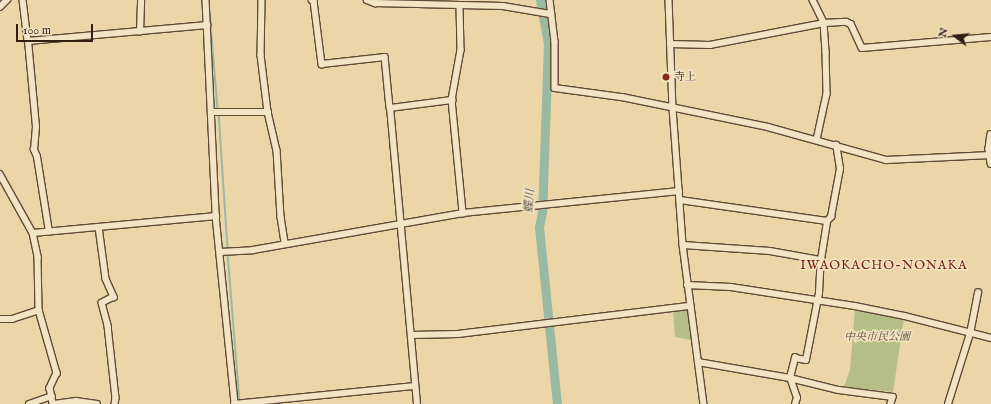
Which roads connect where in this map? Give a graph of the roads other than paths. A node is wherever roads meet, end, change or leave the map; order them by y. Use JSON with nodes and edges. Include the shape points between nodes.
{"nodes":[{"id":1,"x":7,"y":0,"type":"edge"},
{"id":2,"x":23,"y":0,"type":"edge"},
{"id":3,"x":141,"y":0,"type":"edge"},
{"id":4,"x":206,"y":0,"type":"edge"},
{"id":5,"x":262,"y":0,"type":"edge"},
{"id":6,"x":312,"y":0,"type":"edge"},
{"id":7,"x":367,"y":0,"type":"edge"},
{"id":8,"x":550,"y":0,"type":"edge"},
{"id":9,"x":669,"y":0,"type":"edge"},
{"id":10,"x":813,"y":0,"type":"edge"},
{"id":11,"x":458,"y":3,"type":"edge"},
{"id":12,"x":0,"y":8,"type":"edge"},
{"id":13,"x":551,"y":14,"type":"junction"},
{"id":14,"x":824,"y":23,"type":"junction"},
{"id":15,"x":208,"y":25,"type":"junction"},
{"id":16,"x":140,"y":32,"type":"junction"},
{"id":17,"x":991,"y":37,"type":"edge"},
{"id":18,"x":28,"y":41,"type":"junction"},
{"id":19,"x":670,"y":44,"type":"junction"},
{"id":20,"x":452,"y":100,"type":"junction"},
{"id":21,"x":390,"y":108,"type":"junction"},
{"id":22,"x":672,"y":108,"type":"junction"},
{"id":23,"x":212,"y":112,"type":"junction"},
{"id":24,"x":268,"y":112,"type":"junction"},
{"id":25,"x":991,"y":134,"type":"edge"},
{"id":26,"x":817,"y":140,"type":"junction"},
{"id":27,"x":836,"y":145,"type":"junction"},
{"id":28,"x":990,"y":156,"type":"edge"},
{"id":29,"x":991,"y":164,"type":"edge"},
{"id":30,"x":0,"y":174,"type":"edge"},
{"id":31,"x":679,"y":192,"type":"junction"},
{"id":32,"x":680,"y":200,"type":"junction"},
{"id":33,"x":463,"y":213,"type":"junction"},
{"id":34,"x":216,"y":216,"type":"junction"},
{"id":35,"x":827,"y":221,"type":"junction"},
{"id":36,"x":400,"y":224,"type":"junction"},
{"id":37,"x":99,"y":227,"type":"junction"},
{"id":38,"x":49,"y":232,"type":"junction"},
{"id":39,"x":33,"y":233,"type":"junction"},
{"id":40,"x":285,"y":242,"type":"junction"},
{"id":41,"x":683,"y":245,"type":"junction"},
{"id":42,"x":220,"y":252,"type":"junction"},
{"id":43,"x":821,"y":260,"type":"junction"},
{"id":44,"x":687,"y":285,"type":"junction"},
{"id":45,"x":978,"y":293,"type":"dead end"},
{"id":46,"x":817,"y":301,"type":"junction"},
{"id":47,"x":690,"y":306,"type":"junction"},
{"id":48,"x":39,"y":310,"type":"junction"},
{"id":49,"x":0,"y":319,"type":"edge"},
{"id":50,"x":970,"y":334,"type":"junction"},
{"id":51,"x":412,"y":335,"type":"junction"},
{"id":52,"x":991,"y":338,"type":"edge"},
{"id":53,"x":698,"y":362,"type":"junction"},
{"id":54,"x":790,"y":378,"type":"junction"},
{"id":55,"x":415,"y":386,"type":"junction"},
{"id":56,"x":52,"y":396,"type":"junction"},
{"id":57,"x":29,"y":404,"type":"edge"},
{"id":58,"x":54,"y":404,"type":"edge"},
{"id":59,"x":97,"y":404,"type":"edge"},
{"id":60,"x":115,"y":404,"type":"edge"},
{"id":61,"x":234,"y":404,"type":"edge"},
{"id":62,"x":418,"y":404,"type":"edge"},
{"id":63,"x":704,"y":404,"type":"edge"},
{"id":64,"x":795,"y":404,"type":"edge"},
{"id":65,"x":891,"y":404,"type":"edge"},
{"id":66,"x":948,"y":404,"type":"edge"}],
"edges":[{"from":1,"to":12,"type":"street"},
{"from":2,"to":18,"type":"street"},
{"from":3,"to":16,"type":"street"},
{"from":4,"to":15,"type":"street"},
{"from":5,"to":24,"type":"street","via":[[261,55]]},
{"from":6,"to":21,"type":"street","via":[[322,64],[385,57]]},
{"from":7,"to":11,"type":"street","via":[[375,3]]},
{"from":8,"to":13,"type":"street"},
{"from":9,"to":19,"type":"street"},
{"from":10,"to":14,"type":"street"},
{"from":11,"to":13,"type":"street","via":[[503,6]]},
{"from":11,"to":20,"type":"street","via":[[461,50]]},
{"from":13,"to":22,"type":"street","via":[[555,42],[554,88]]},
{"from":14,"to":17,"type":"street","via":[[851,24],[862,48]]},
{"from":14,"to":19,"type":"street","via":[[710,45]]},
{"from":14,"to":26,"type":"street","via":[[827,94]]},
{"from":15,"to":16,"type":"street"},
{"from":15,"to":23,"type":"street"},
{"from":16,"to":18,"type":"street"},
{"from":18,"to":38,"type":"street","via":[[36,128],[34,150]]},
{"from":19,"to":22,"type":"street"},
{"from":20,"to":21,"type":"street"},
{"from":20,"to":33,"type":"street"},
{"from":21,"to":36,"type":"street"},
{"from":22,"to":26,"type":"street","via":[[768,127]]},
{"from":22,"to":31,"type":"street"},
{"from":23,"to":24,"type":"street"},
{"from":23,"to":34,"type":"street"},
{"from":24,"to":40,"type":"street","via":[[277,150],[280,217]]},
{"from":25,"to":28,"type":"street"},
{"from":26,"to":27,"type":"street"},
{"from":27,"to":28,"type":"street","via":[[886,160]]},
{"from":27,"to":35,"type":"street","via":[[840,170],[831,218]]},
{"from":28,"to":29,"type":"street"},
{"from":30,"to":39,"type":"street"},
{"from":31,"to":32,"type":"street"},
{"from":31,"to":33,"type":"street"},
{"from":32,"to":35,"type":"street"},
{"from":32,"to":41,"type":"street"},
{"from":33,"to":36,"type":"street"},
{"from":34,"to":37,"type":"street"},
{"from":34,"to":42,"type":"street"},
{"from":35,"to":43,"type":"street"},
{"from":36,"to":40,"type":"street"},
{"from":36,"to":51,"type":"street"},
{"from":37,"to":38,"type":"street"},
{"from":37,"to":60,"type":"street","via":[[106,279],[114,297],[102,304],[108,326]]},
{"from":38,"to":39,"type":"street"},
{"from":39,"to":48,"type":"street","via":[[38,257]]},
{"from":40,"to":42,"type":"street","via":[[253,250]]},
{"from":41,"to":43,"type":"street","via":[[770,251]]},
{"from":41,"to":44,"type":"street"},
{"from":42,"to":61,"type":"street"},
{"from":43,"to":46,"type":"street"},
{"from":44,"to":46,"type":"street","via":[[731,287]]},
{"from":44,"to":47,"type":"street"},
{"from":45,"to":50,"type":"street"},
{"from":46,"to":50,"type":"street","via":[[905,316]]},
{"from":46,"to":54,"type":"street","via":[[806,360],[795,358]]},
{"from":47,"to":51,"type":"street","via":[[458,334]]},
{"from":47,"to":53,"type":"street"},
{"from":48,"to":49,"type":"street","via":[[12,319]]},
{"from":48,"to":56,"type":"street","via":[[57,373],[50,388]]},
{"from":50,"to":52,"type":"street"},
{"from":50,"to":66,"type":"street"},
{"from":51,"to":55,"type":"street"},
{"from":53,"to":54,"type":"street"},
{"from":53,"to":63,"type":"street"},
{"from":54,"to":64,"type":"street","via":[[797,398]]},
{"from":54,"to":65,"type":"street","via":[[839,390],[893,397]]},
{"from":55,"to":61,"type":"street"},
{"from":55,"to":62,"type":"street"},
{"from":56,"to":57,"type":"street"},
{"from":56,"to":58,"type":"street"},
{"from":58,"to":59,"type":"street","via":[[76,401]]}]}
